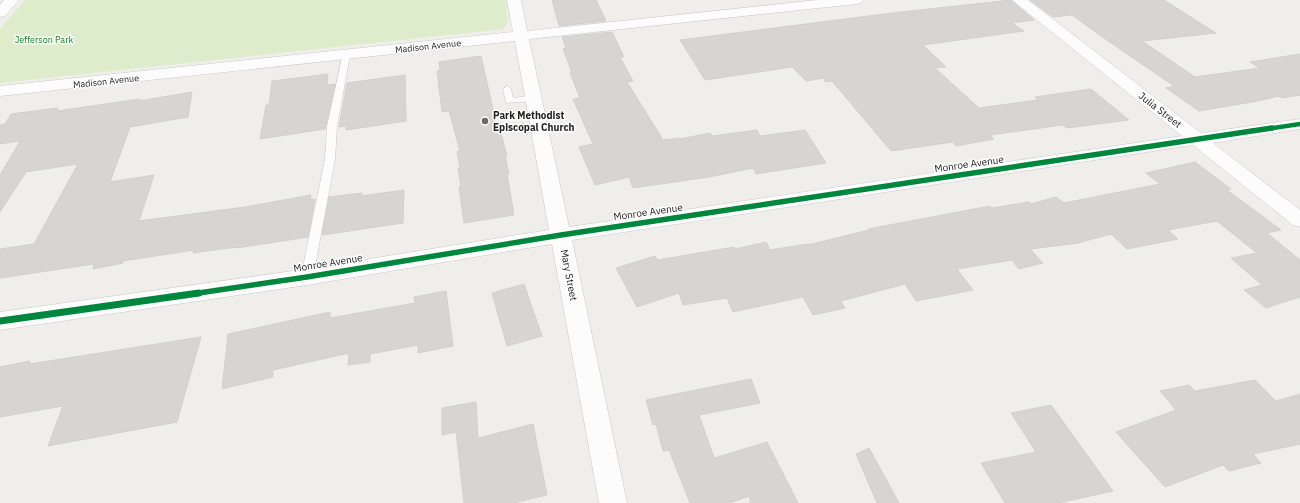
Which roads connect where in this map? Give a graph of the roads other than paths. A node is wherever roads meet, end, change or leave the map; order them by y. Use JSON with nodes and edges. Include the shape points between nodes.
{"nodes":[{"id":1,"x":12,"y":0,"type":"edge"},
{"id":2,"x":514,"y":0,"type":"edge"},
{"id":3,"x":856,"y":0,"type":"edge"},
{"id":4,"x":1019,"y":0,"type":"edge"},
{"id":5,"x":0,"y":13,"type":"edge"},
{"id":6,"x":522,"y":36,"type":"junction"},
{"id":7,"x":346,"y":55,"type":"junction"},
{"id":8,"x":507,"y":89,"type":"dead end"},
{"id":9,"x":0,"y":92,"type":"edge"},
{"id":10,"x":534,"y":98,"type":"junction"},
{"id":11,"x":1300,"y":124,"type":"edge"},
{"id":12,"x":1198,"y":140,"type":"junction"},
{"id":13,"x":1300,"y":220,"type":"edge"},
{"id":14,"x":561,"y":235,"type":"junction"},
{"id":15,"x":307,"y":277,"type":"junction"},
{"id":16,"x":0,"y":321,"type":"edge"},
{"id":17,"x":614,"y":503,"type":"edge"}],
"edges":[{"from":1,"to":5,"type":"street"},
{"from":2,"to":6,"type":"street","name":"Mary Street"},
{"from":3,"to":6,"type":"street","name":"Madison Avenue"},
{"from":4,"to":12,"type":"street","name":"Julia Street"},
{"from":6,"to":7,"type":"street","name":"Madison Avenue"},
{"from":6,"to":10,"type":"street","name":"Mary Street"},
{"from":7,"to":9,"type":"street","name":"Madison Avenue"},
{"from":7,"to":15,"type":"lane","via":[[332,127],[330,160]]},
{"from":8,"to":10,"type":"lane","via":[[509,102]]},
{"from":10,"to":14,"type":"street","name":"Mary Street"},
{"from":11,"to":12,"type":"street","name":"Monroe Avenue"},
{"from":12,"to":13,"type":"street","name":"Julia Street"},
{"from":12,"to":14,"type":"street","name":"Monroe Avenue"},
{"from":14,"to":15,"type":"street","name":"Monroe Avenue"},
{"from":14,"to":17,"type":"street","name":"Mary Street"},
{"from":15,"to":16,"type":"street","name":"Monroe Avenue"}]}
